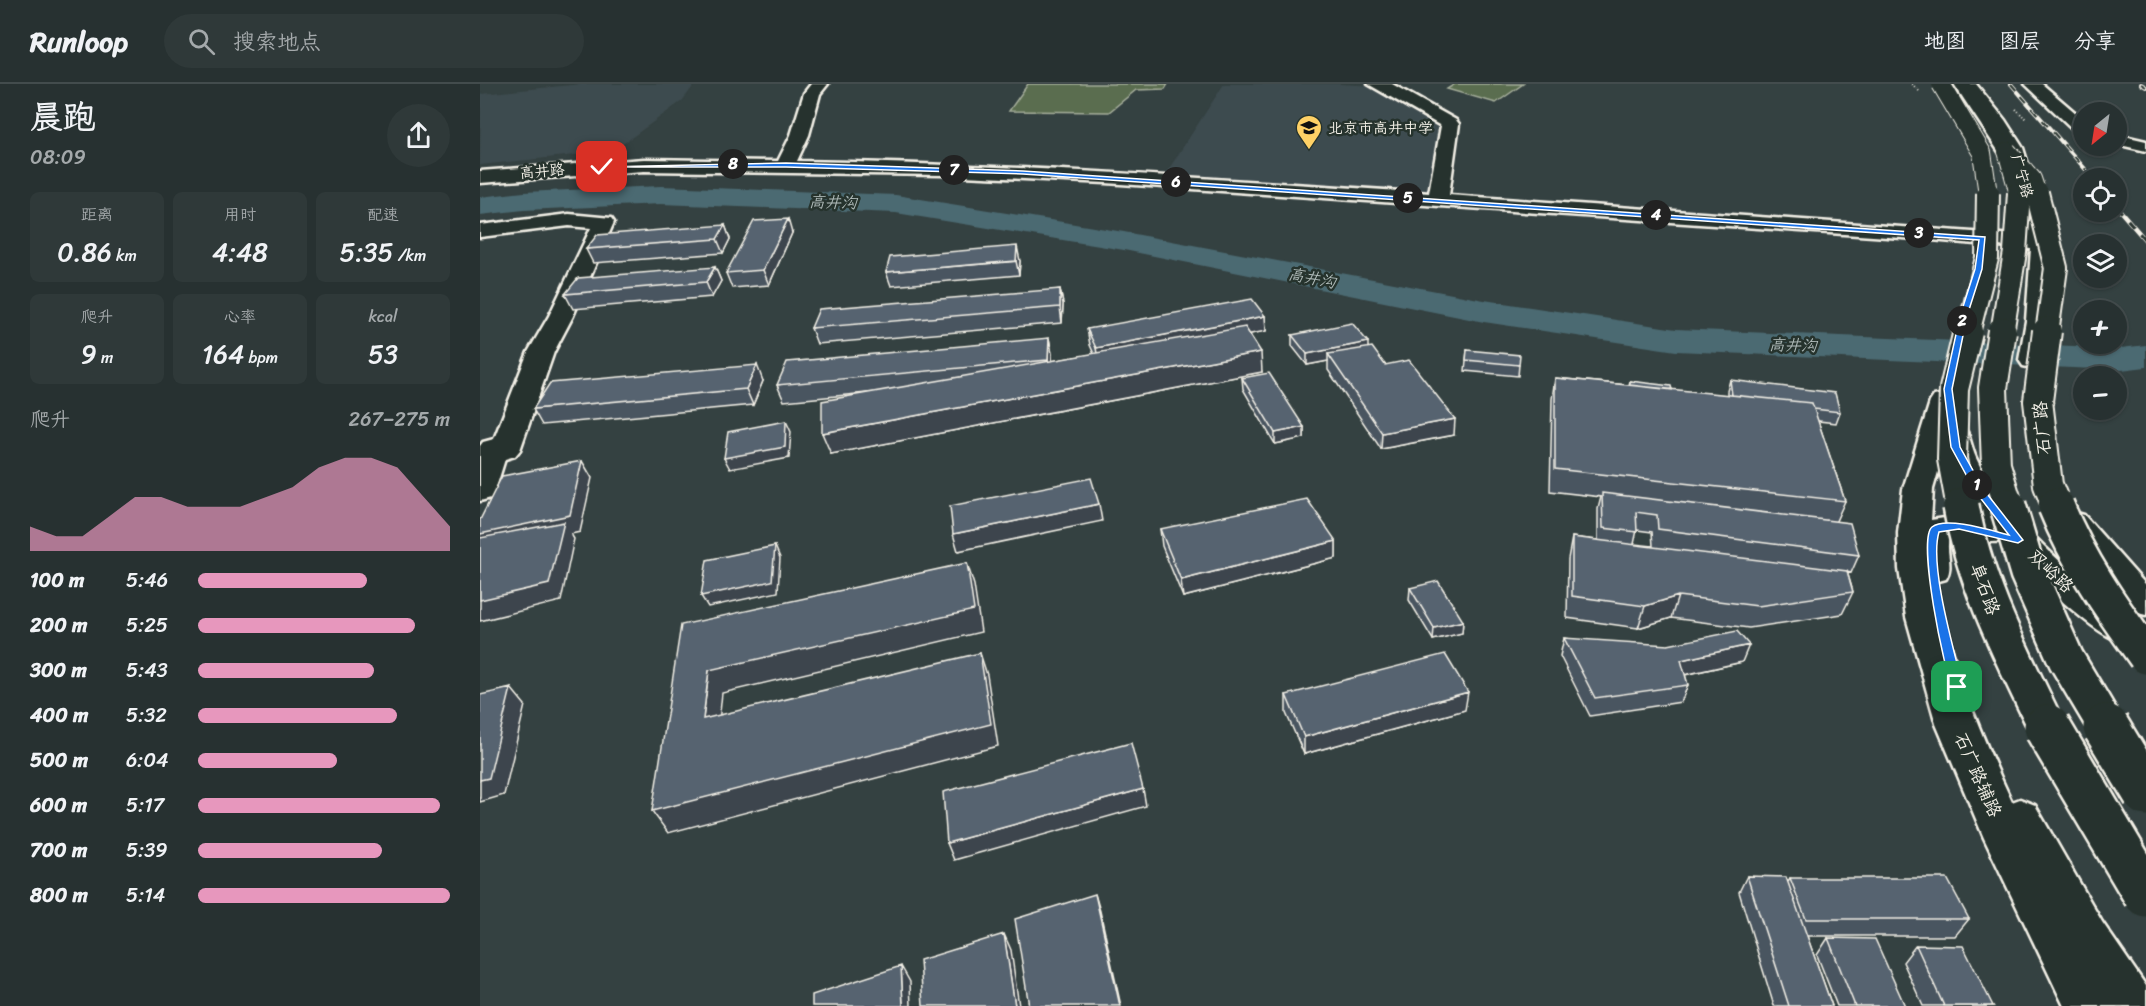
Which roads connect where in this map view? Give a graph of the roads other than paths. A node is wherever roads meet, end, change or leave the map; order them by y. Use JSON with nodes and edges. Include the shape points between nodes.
{"nodes":[{"id":1,"x":820,"y":84,"type":"edge"},
{"id":2,"x":1376,"y":84,"type":"edge"},
{"id":3,"x":1935,"y":84,"type":"edge"},
{"id":4,"x":1941,"y":84,"type":"edge"},
{"id":5,"x":1962,"y":84,"type":"edge"},
{"id":6,"x":1968,"y":84,"type":"edge"},
{"id":7,"x":2033,"y":84,"type":"edge"},
{"id":8,"x":2073,"y":120,"type":"edge"},
{"id":9,"x":2127,"y":141,"type":"edge"},
{"id":10,"x":2146,"y":146,"type":"edge"},
{"id":11,"x":2007,"y":151,"type":"junction"},
{"id":12,"x":786,"y":165,"type":"junction"},
{"id":13,"x":480,"y":177,"type":"edge"},
{"id":14,"x":1438,"y":200,"type":"junction"},
{"id":15,"x":480,"y":231,"type":"edge"},
{"id":16,"x":1983,"y":238,"type":"junction"},
{"id":17,"x":2042,"y":244,"type":"junction"},
{"id":18,"x":1950,"y":380,"type":"junction"},
{"id":19,"x":480,"y":491,"type":"edge"},
{"id":20,"x":2018,"y":540,"type":"junction"},
{"id":21,"x":2146,"y":603,"type":"edge"},
{"id":22,"x":2146,"y":643,"type":"edge"},
{"id":23,"x":2146,"y":656,"type":"edge"},
{"id":24,"x":2146,"y":793,"type":"edge"},
{"id":25,"x":2146,"y":894,"type":"edge"},
{"id":26,"x":2090,"y":1006,"type":"edge"},
{"id":27,"x":2130,"y":1006,"type":"edge"}],
"edges":[{"from":1,"to":12,"type":"main road","via":[[812,93]]},
{"from":2,"to":14,"type":"main road","via":[[1449,124]]},
{"from":3,"to":16,"type":"main road","name":"广宁路","via":[[1977,148],[1989,196]]},
{"from":4,"to":25,"type":"main road","name":"阜石路","bridge":true,"via":[[1982,153],[1988,195],[1986,258],[1954,389],[1952,459],[1967,541],[1998,625],[2049,732]]},
{"from":5,"to":11,"type":"main road"},
{"from":6,"to":17,"type":"main road","name":"广宁路","via":[[2014,148]]},
{"from":7,"to":8,"type":"main road"},
{"from":9,"to":10,"type":"main road"},
{"from":11,"to":23,"type":"main road","name":"石广路","bridge":true,"via":[[2032,178],[2056,268],[2038,401],[2048,485],[2068,536]]},
{"from":11,"to":24,"type":"main road","bridge":true,"via":[[2019,192],[2016,252],[1993,388],[1996,465],[2028,573],[2066,659]]},
{"from":12,"to":13,"type":"main road","name":"高井路","via":[[644,165]]},
{"from":12,"to":14,"type":"main road","name":"高井路","via":[[1035,173]]},
{"from":14,"to":16,"type":"main road","name":"高井路"},
{"from":15,"to":19,"type":"main road","via":[[569,220],[604,222],[541,352],[506,450],[493,448]]},
{"from":16,"to":17,"type":"main road","name":"高井路"},
{"from":16,"to":18,"type":"main road","name":"双峪路"},
{"from":17,"to":21,"type":"main road","via":[[2029,403],[2036,450],[2056,499],[2087,542]]},
{"from":18,"to":20,"type":"main road","name":"双峪路","via":[[1955,447],[1980,491]]},
{"from":18,"to":26,"type":"main road","name":"石广路辅路","via":[[1918,489],[1914,533],[1924,617],[1956,724],[2006,838]]},
{"from":20,"to":22,"type":"main road","name":"双峪路","via":[[2074,593]]},
{"from":20,"to":27,"type":"main road","name":"石广路辅路","via":[[1959,526],[1935,529],[1931,544],[1936,589],[1954,676],[2004,788],[2085,938]]}]}
